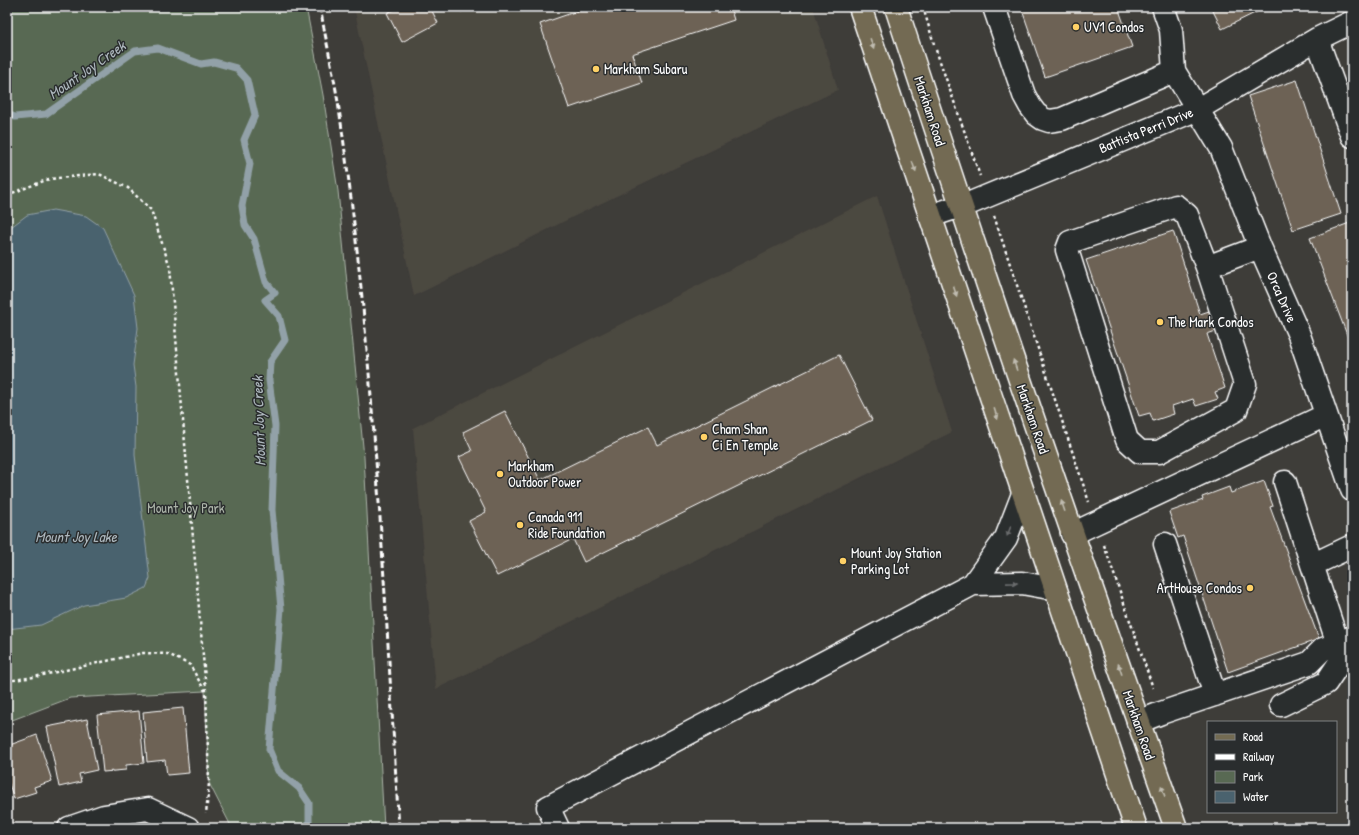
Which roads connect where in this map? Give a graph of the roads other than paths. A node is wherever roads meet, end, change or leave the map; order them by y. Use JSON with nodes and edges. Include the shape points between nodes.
{"nodes":[{"id":1,"x":860,"y":7,"type":"edge"},
{"id":2,"x":896,"y":7,"type":"edge"},
{"id":3,"x":994,"y":7,"type":"edge"},
{"id":4,"x":1163,"y":7,"type":"edge"},
{"id":5,"x":1352,"y":22,"type":"edge"},
{"id":6,"x":1317,"y":39,"type":"junction"},
{"id":7,"x":1174,"y":71,"type":"junction"},
{"id":8,"x":1198,"y":108,"type":"junction"},
{"id":9,"x":1352,"y":136,"type":"edge"},
{"id":10,"x":961,"y":206,"type":"junction"},
{"id":11,"x":930,"y":216,"type":"junction"},
{"id":12,"x":1260,"y":247,"type":"junction"},
{"id":13,"x":1207,"y":267,"type":"junction"},
{"id":14,"x":1326,"y":415,"type":"junction"},
{"id":15,"x":1285,"y":482,"type":"dead end"},
{"id":16,"x":1352,"y":490,"type":"edge"},
{"id":17,"x":1023,"y":494,"type":"junction"},
{"id":18,"x":1072,"y":534,"type":"junction"},
{"id":19,"x":1164,"y":544,"type":"dead end"},
{"id":20,"x":1352,"y":546,"type":"edge"},
{"id":21,"x":1312,"y":565,"type":"junction"},
{"id":22,"x":972,"y":584,"type":"junction"},
{"id":23,"x":1055,"y":589,"type":"junction"},
{"id":24,"x":1345,"y":640,"type":"edge"},
{"id":25,"x":1215,"y":695,"type":"junction"},
{"id":26,"x":1281,"y":705,"type":"dead end"},
{"id":27,"x":1138,"y":722,"type":"junction"},
{"id":28,"x":197,"y":824,"type":"edge"},
{"id":29,"x":68,"y":828,"type":"edge"},
{"id":30,"x":558,"y":828,"type":"edge"},
{"id":31,"x":1136,"y":828,"type":"edge"},
{"id":32,"x":1176,"y":828,"type":"edge"}],
"edges":[{"from":1,"to":11,"type":"main road","one_way":true},
{"from":2,"to":10,"type":"main road","name":"Markham Road"},
{"from":3,"to":7,"type":"street","via":[[1024,95],[1036,114],[1043,119],[1062,119]]},
{"from":4,"to":7,"type":"street","via":[[1171,30]]},
{"from":5,"to":6,"type":"street","name":"Battista Perri Drive"},
{"from":6,"to":8,"type":"street","name":"Battista Perri Drive"},
{"from":6,"to":9,"type":"street"},
{"from":7,"to":8,"type":"street","name":"Orca Drive"},
{"from":8,"to":10,"type":"street","name":"Battista Perri Drive"},
{"from":8,"to":12,"type":"street","name":"Orca Drive","via":[[1221,148]]},
{"from":10,"to":11,"type":"street","name":"Battista Perri Drive"},
{"from":18,"to":10,"type":"main road","name":"Markham Road","one_way":true},
{"from":11,"to":17,"type":"main road","one_way":true},
{"from":12,"to":13,"type":"street"},
{"from":12,"to":14,"type":"street","name":"Orca Drive","via":[[1299,335]]},
{"from":13,"to":13,"type":"street","via":[[1187,215],[1176,206],[1070,242],[1067,250],[1128,440],[1140,452],[1159,452],[1236,410],[1245,384]]},
{"from":14,"to":16,"type":"street","name":"Orca Drive"},
{"from":14,"to":18,"type":"street"},
{"from":15,"to":21,"type":"street"},
{"from":17,"to":22,"type":"street","one_way":true,"via":[[1006,538]]},
{"from":17,"to":23,"type":"main road"},
{"from":27,"to":18,"type":"main road","name":"Markham Road","one_way":true},
{"from":19,"to":25,"type":"street"},
{"from":20,"to":21,"type":"street"},
{"from":21,"to":24,"type":"street"},
{"from":22,"to":23,"type":"street","one_way":true,"via":[[1022,583]]},
{"from":22,"to":30,"type":"street","via":[[548,807]]},
{"from":23,"to":31,"type":"main road"},
{"from":24,"to":25,"type":"street","via":[[1323,649],[1309,663]]},
{"from":24,"to":26,"type":"street","via":[[1340,662],[1326,684]]},
{"from":25,"to":27,"type":"street"},
{"from":32,"to":27,"type":"main road","name":"Markham Road","one_way":true},
{"from":28,"to":29,"type":"street","via":[[148,809],[104,816]]}]}
